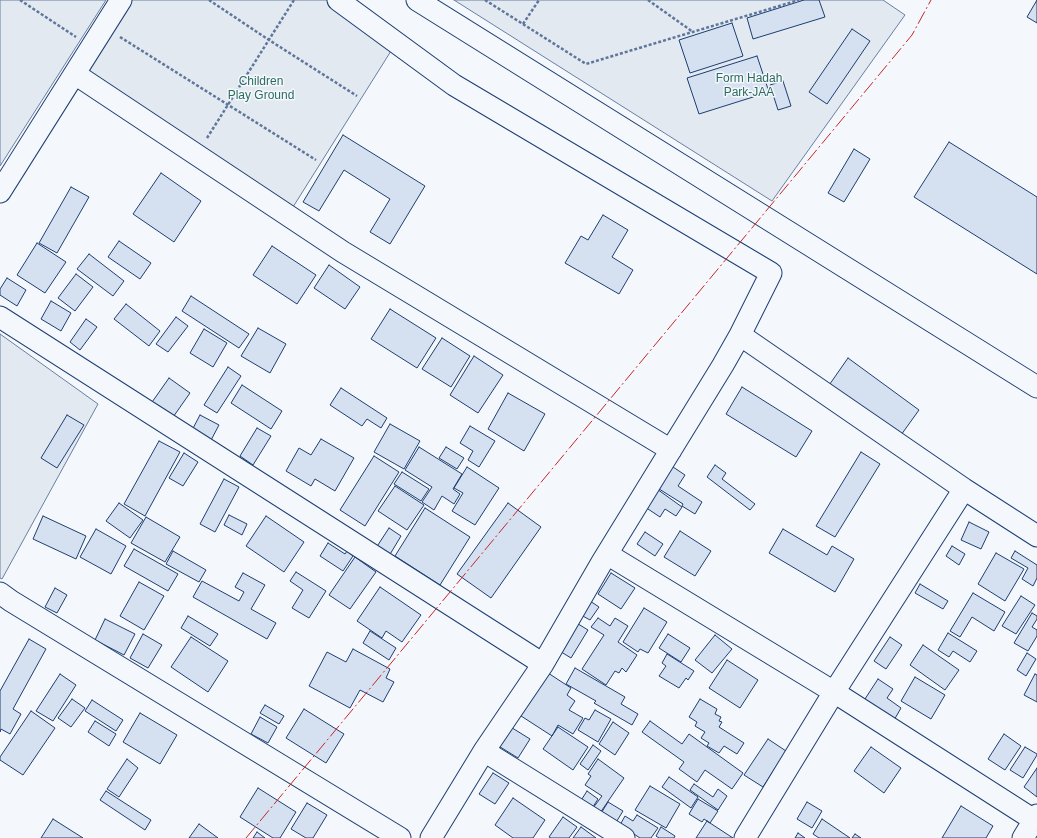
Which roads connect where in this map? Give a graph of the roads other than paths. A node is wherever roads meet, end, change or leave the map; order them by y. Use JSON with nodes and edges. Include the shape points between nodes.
{"nodes":[{"id":1,"x":121,"y":0,"type":"edge"},
{"id":2,"x":338,"y":0,"type":"edge"},
{"id":3,"x":417,"y":0,"type":"edge"},
{"id":4,"x":75,"y":74,"type":"junction"},
{"id":5,"x":0,"y":192,"type":"edge"},
{"id":6,"x":0,"y":317,"type":"edge"},
{"id":7,"x":740,"y":335,"type":"junction"},
{"id":8,"x":1037,"y":387,"type":"edge"},
{"id":9,"x":671,"y":450,"type":"junction"},
{"id":10,"x":964,"y":488,"type":"junction"},
{"id":11,"x":1037,"y":536,"type":"edge"},
{"id":12,"x":607,"y":554,"type":"junction"},
{"id":13,"x":0,"y":593,"type":"edge"},
{"id":14,"x":543,"y":664,"type":"junction"},
{"id":15,"x":834,"y":692,"type":"junction"},
{"id":16,"x":484,"y":751,"type":"junction"},
{"id":17,"x":1035,"y":818,"type":"edge"},
{"id":18,"x":400,"y":838,"type":"edge"},
{"id":19,"x":430,"y":838,"type":"edge"},
{"id":20,"x":624,"y":838,"type":"edge"},
{"id":21,"x":745,"y":838,"type":"edge"},
{"id":22,"x":1023,"y":838,"type":"edge"}],
"edges":[{"from":1,"to":4,"type":"street"},
{"from":2,"to":7,"type":"street","via":[[454,85],[771,273]]},
{"from":3,"to":8,"type":"street"},
{"from":4,"to":5,"type":"street"},
{"from":4,"to":9,"type":"street","via":[[343,252]]},
{"from":6,"to":14,"type":"street"},
{"from":7,"to":9,"type":"street"},
{"from":7,"to":10,"type":"street"},
{"from":9,"to":12,"type":"street"},
{"from":10,"to":11,"type":"street"},
{"from":10,"to":15,"type":"street"},
{"from":12,"to":14,"type":"street"},
{"from":12,"to":15,"type":"street"},
{"from":13,"to":18,"type":"street"},
{"from":14,"to":16,"type":"street"},
{"from":15,"to":17,"type":"street"},
{"from":15,"to":21,"type":"street"},
{"from":16,"to":19,"type":"street"},
{"from":16,"to":20,"type":"street"},
{"from":17,"to":22,"type":"street"}]}
